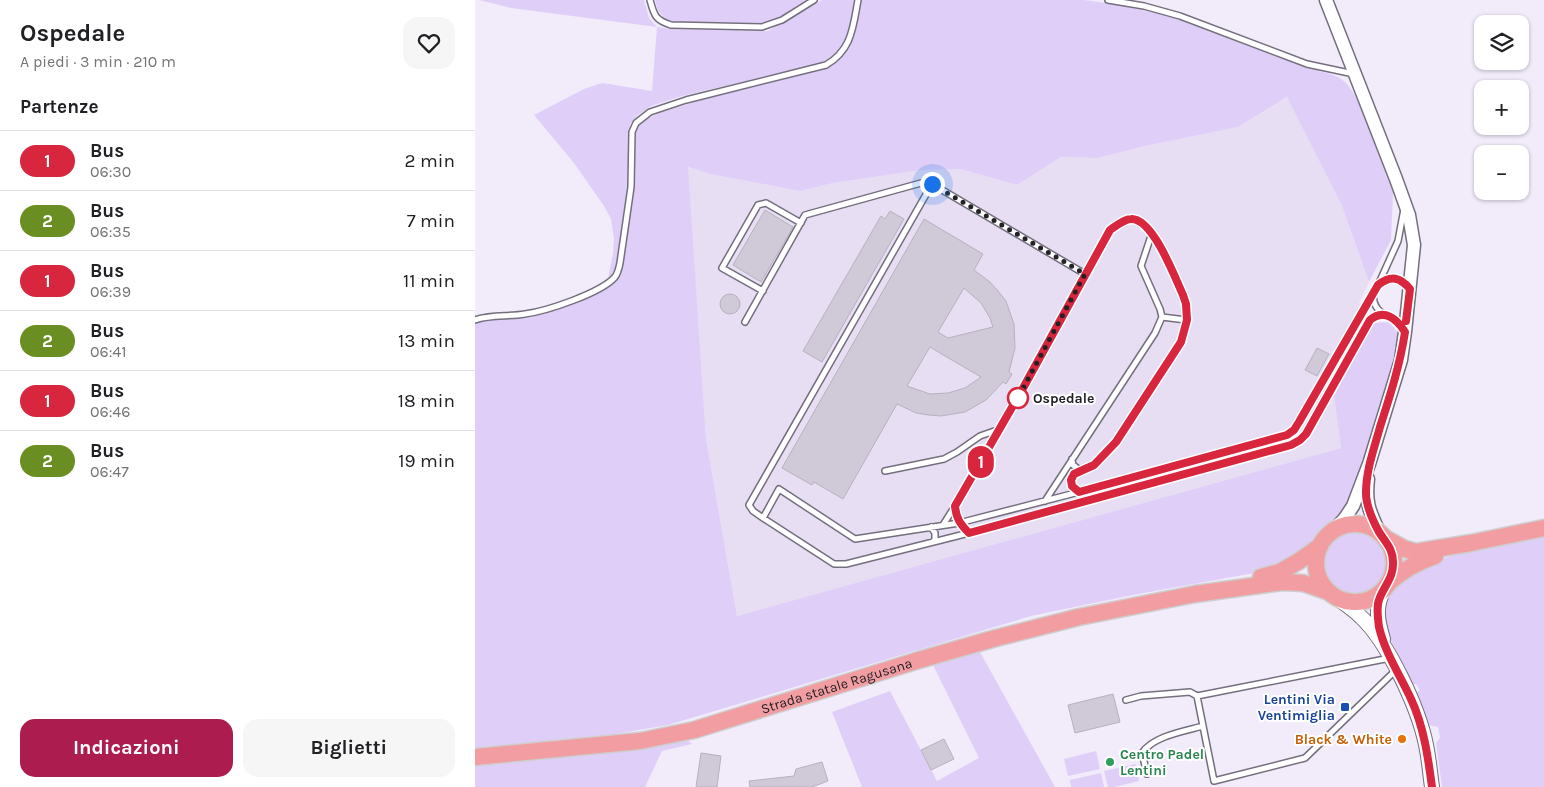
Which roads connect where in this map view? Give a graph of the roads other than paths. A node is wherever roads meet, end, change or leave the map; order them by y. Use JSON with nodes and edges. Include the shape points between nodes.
{"nodes":[{"id":1,"x":650,"y":0,"type":"edge"},
{"id":2,"x":815,"y":0,"type":"edge"},
{"id":3,"x":858,"y":0,"type":"edge"},
{"id":4,"x":1108,"y":0,"type":"edge"},
{"id":5,"x":1325,"y":0,"type":"edge"},
{"id":6,"x":1355,"y":74,"type":"junction"},
{"id":7,"x":932,"y":184,"type":"junction"},
{"id":8,"x":1405,"y":203,"type":"junction"},
{"id":9,"x":801,"y":222,"type":"junction"},
{"id":10,"x":1152,"y":233,"type":"junction"},
{"id":11,"x":1085,"y":274,"type":"junction"},
{"id":12,"x":1378,"y":285,"type":"junction"},
{"id":13,"x":1410,"y":289,"type":"junction"},
{"id":14,"x":763,"y":291,"type":"junction"},
{"id":15,"x":1373,"y":294,"type":"junction"},
{"id":16,"x":1407,"y":310,"type":"junction"},
{"id":17,"x":1382,"y":314,"type":"junction"},
{"id":18,"x":1389,"y":316,"type":"junction"},
{"id":19,"x":1162,"y":317,"type":"junction"},
{"id":20,"x":475,"y":320,"type":"edge"},
{"id":21,"x":1187,"y":320,"type":"junction"},
{"id":22,"x":745,"y":322,"type":"dead end"},
{"id":23,"x":1405,"y":332,"type":"junction"},
{"id":24,"x":1000,"y":429,"type":"junction"},
{"id":25,"x":1071,"y":459,"type":"junction"},
{"id":26,"x":1369,"y":464,"type":"junction"},
{"id":27,"x":1081,"y":470,"type":"junction"},
{"id":28,"x":885,"y":471,"type":"dead end"},
{"id":29,"x":1079,"y":492,"type":"junction"},
{"id":30,"x":1045,"y":501,"type":"junction"},
{"id":31,"x":955,"y":506,"type":"junction"},
{"id":32,"x":763,"y":518,"type":"junction"},
{"id":33,"x":959,"y":523,"type":"junction"},
{"id":34,"x":943,"y":525,"type":"junction"},
{"id":35,"x":931,"y":527,"type":"junction"},
{"id":36,"x":1544,"y":528,"type":"edge"},
{"id":37,"x":1333,"y":531,"type":"junction"},
{"id":38,"x":969,"y":533,"type":"junction"},
{"id":39,"x":1382,"y":536,"type":"junction"},
{"id":40,"x":933,"y":542,"type":"junction"},
{"id":41,"x":1471,"y":543,"type":"junction"},
{"id":42,"x":1320,"y":546,"type":"junction"},
{"id":43,"x":1386,"y":586,"type":"junction"},
{"id":44,"x":1195,"y":594,"type":"junction"},
{"id":45,"x":1333,"y":595,"type":"junction"},
{"id":46,"x":1392,"y":660,"type":"junction"},
{"id":47,"x":1197,"y":696,"type":"junction"},
{"id":48,"x":1127,"y":700,"type":"dead end"},
{"id":49,"x":1203,"y":726,"type":"junction"},
{"id":50,"x":475,"y":757,"type":"edge"},
{"id":51,"x":1147,"y":774,"type":"dead end"},
{"id":52,"x":1431,"y":787,"type":"edge"}],
"edges":[{"from":1,"to":2,"type":"lane","via":[[656,18],[671,25],[762,28]]},
{"from":3,"to":20,"type":"lane","via":[[850,38],[835,60],[686,100],[650,112],[637,123],[632,132],[631,187],[620,263],[618,272],[609,282],[591,294],[540,310]]},
{"from":4,"to":6,"type":"lane","via":[[1180,16],[1307,64]]},
{"from":5,"to":6,"type":"street"},
{"from":6,"to":8,"type":"street"},
{"from":7,"to":9,"type":"lane","via":[[921,183],[805,215]]},
{"from":7,"to":11,"type":"lane"},
{"from":7,"to":32,"type":"lane","via":[[749,505]]},
{"from":8,"to":12,"type":"lane","via":[[1398,241]]},
{"from":8,"to":13,"type":"street","via":[[1414,245]]},
{"from":9,"to":14,"type":"lane"},
{"from":9,"to":14,"type":"lane","via":[[766,203],[758,205],[722,268]]},
{"from":10,"to":11,"type":"lane","via":[[1141,222],[1131,219],[1122,222],[1110,230]]},
{"from":10,"to":19,"type":"lane","via":[[1141,266]]},
{"from":10,"to":21,"type":"lane","via":[[1183,295]]},
{"from":11,"to":24,"type":"lane"},
{"from":12,"to":13,"type":"lane","via":[[1386,279],[1395,278]]},
{"from":12,"to":15,"type":"lane"},
{"from":13,"to":16,"type":"street"},
{"from":14,"to":22,"type":"lane"},
{"from":15,"to":17,"type":"lane"},
{"from":15,"to":29,"type":"lane","via":[[1299,422],[1287,435]]},
{"from":16,"to":18,"type":"lane","via":[[1399,316]]},
{"from":16,"to":23,"type":"street"},
{"from":17,"to":18,"type":"lane"},
{"from":17,"to":38,"type":"lane","via":[[1370,320],[1306,434],[1291,445]]},
{"from":18,"to":23,"type":"lane"},
{"from":19,"to":21,"type":"lane"},
{"from":19,"to":25,"type":"lane","via":[[1155,333]]},
{"from":21,"to":27,"type":"lane","via":[[1181,342],[1116,442],[1094,465]]},
{"from":23,"to":26,"type":"street","via":[[1401,360]]},
{"from":24,"to":28,"type":"lane","via":[[980,436],[944,459]]},
{"from":24,"to":31,"type":"lane"},
{"from":25,"to":27,"type":"lane","via":[[1073,465]]},
{"from":25,"to":30,"type":"lane"},
{"from":26,"to":37,"type":"street","via":[[1353,506]]},
{"from":26,"to":39,"type":"street","via":[[1368,508]]},
{"from":27,"to":29,"type":"lane","via":[[1071,480]]},
{"from":29,"to":30,"type":"lane"},
{"from":30,"to":33,"type":"lane"},
{"from":31,"to":33,"type":"lane"},
{"from":31,"to":34,"type":"lane"},
{"from":32,"to":35,"type":"lane","via":[[779,489],[855,539]]},
{"from":32,"to":40,"type":"lane","via":[[834,564]]},
{"from":33,"to":34,"type":"lane"},
{"from":33,"to":38,"type":"lane"},
{"from":34,"to":35,"type":"lane"},
{"from":35,"to":40,"type":"lane","via":[[935,532]]},
{"from":36,"to":41,"type":"main road"},
{"from":37,"to":39,"type":"main road","via":[[1345,525],[1359,524]]},
{"from":37,"to":42,"type":"main road"},
{"from":38,"to":40,"type":"lane"},
{"from":39,"to":41,"type":"main road","via":[[1416,552]]},
{"from":39,"to":43,"type":"main road","via":[[1393,560],[1392,574]]},
{"from":41,"to":43,"type":"main road","via":[[1421,560]]},
{"from":42,"to":44,"type":"main road","via":[[1280,572]]},
{"from":42,"to":45,"type":"main road","via":[[1316,569],[1321,582]]},
{"from":43,"to":45,"type":"main road","via":[[1364,601],[1350,602]]},
{"from":43,"to":46,"type":"main road","via":[[1377,609],[1379,627]]},
{"from":44,"to":45,"type":"main road","via":[[1282,582],[1303,583]]},
{"from":44,"to":50,"type":"main road","name":"Strada statale Ragusana","via":[[1079,617],[996,638],[694,730],[640,741]]},
{"from":45,"to":46,"type":"main road","via":[[1361,617]]},
{"from":46,"to":47,"type":"lane"},
{"from":46,"to":49,"type":"lane","via":[[1305,758],[1214,781]]},
{"from":46,"to":52,"type":"main road","via":[[1419,719]]},
{"from":47,"to":48,"type":"lane","via":[[1190,692]]},
{"from":47,"to":49,"type":"lane"},
{"from":49,"to":51,"type":"lane","via":[[1155,740],[1146,747],[1142,753]]}]}
